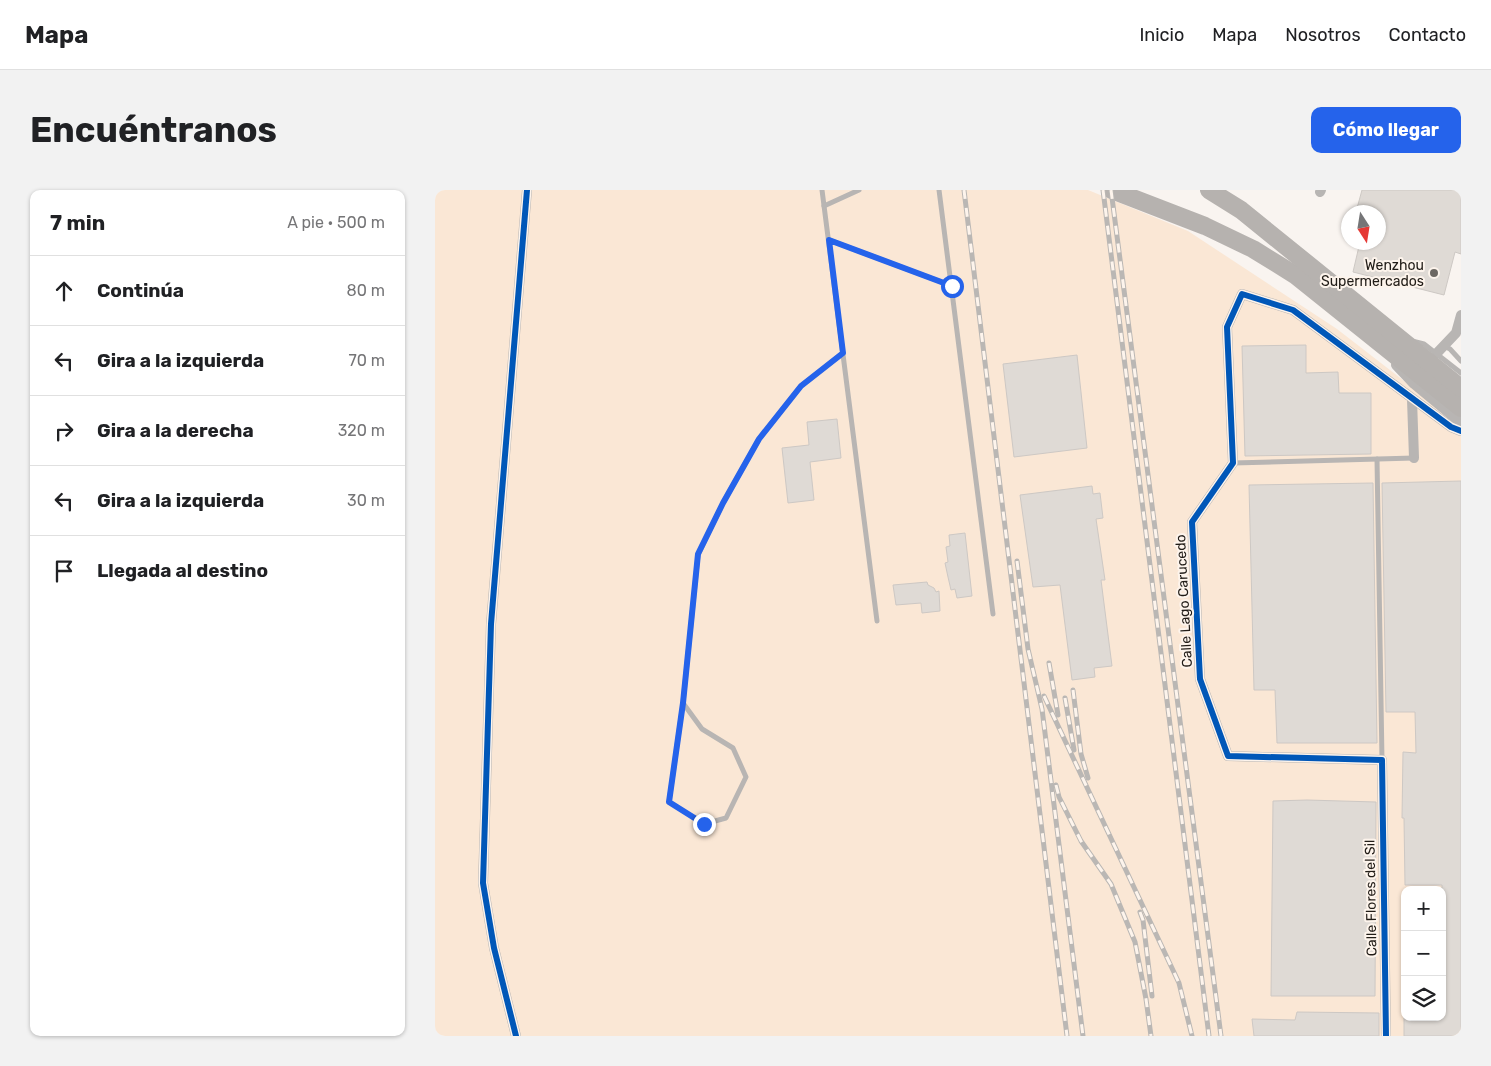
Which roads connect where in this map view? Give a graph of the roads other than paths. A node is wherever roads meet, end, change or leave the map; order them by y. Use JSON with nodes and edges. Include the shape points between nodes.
{"nodes":[{"id":1,"x":527,"y":190,"type":"edge"},
{"id":2,"x":822,"y":190,"type":"edge"},
{"id":3,"x":859,"y":190,"type":"edge"},
{"id":4,"x":939,"y":190,"type":"edge"},
{"id":5,"x":1112,"y":190,"type":"edge"},
{"id":6,"x":1209,"y":190,"type":"edge"},
{"id":7,"x":824,"y":206,"type":"junction"},
{"id":8,"x":829,"y":240,"type":"junction"},
{"id":9,"x":952,"y":286,"type":"junction"},
{"id":10,"x":1461,"y":315,"type":"edge"},
{"id":11,"x":1354,"y":320,"type":"junction"},
{"id":12,"x":1459,"y":334,"type":"edge"},
{"id":13,"x":1400,"y":338,"type":"junction"},
{"id":14,"x":1440,"y":350,"type":"junction"},
{"id":15,"x":843,"y":353,"type":"junction"},
{"id":16,"x":1461,"y":361,"type":"edge"},
{"id":17,"x":1461,"y":373,"type":"edge"},
{"id":18,"x":1461,"y":388,"type":"edge"},
{"id":19,"x":1412,"y":399,"type":"junction"},
{"id":20,"x":1461,"y":408,"type":"edge"},
{"id":21,"x":1461,"y":423,"type":"edge"},
{"id":22,"x":1461,"y":431,"type":"edge"},
{"id":23,"x":1414,"y":458,"type":"joint"},
{"id":24,"x":1377,"y":459,"type":"junction"},
{"id":25,"x":1233,"y":463,"type":"junction"},
{"id":26,"x":993,"y":614,"type":"dead end"},
{"id":27,"x":877,"y":621,"type":"dead end"},
{"id":28,"x":683,"y":703,"type":"junction"},
{"id":29,"x":1381,"y":760,"type":"junction"},
{"id":30,"x":516,"y":1036,"type":"edge"},
{"id":31,"x":1385,"y":1036,"type":"edge"}],
"edges":[{"from":1,"to":30,"type":"street","via":[[491,624],[483,883],[494,948]]},
{"from":2,"to":7,"type":"lane"},
{"from":3,"to":7,"type":"lane"},
{"from":4,"to":9,"type":"lane"},
{"from":5,"to":11,"type":"highway","via":[[1205,226],[1253,249],[1295,275]]},
{"from":6,"to":13,"type":"highway","via":[[1241,210]]},
{"from":7,"to":8,"type":"lane"},
{"from":8,"to":9,"type":"lane"},
{"from":8,"to":15,"type":"lane"},
{"from":9,"to":26,"type":"lane"},
{"from":10,"to":12,"type":"street"},
{"from":11,"to":20,"type":"highway"},
{"from":11,"to":21,"type":"street","via":[[1414,384]]},
{"from":12,"to":14,"type":"street"},
{"from":13,"to":14,"type":"lane"},
{"from":13,"to":18,"type":"highway"},
{"from":14,"to":16,"type":"lane","via":[[1450,349]]},
{"from":14,"to":17,"type":"lane"},
{"from":15,"to":27,"type":"lane"},
{"from":15,"to":28,"type":"lane","via":[[801,386],[759,439],[698,554]]},
{"from":19,"to":22,"type":"street"},
{"from":19,"to":23,"type":"street"},
{"from":19,"to":25,"type":"street","via":[[1293,310],[1242,294],[1227,327]]},
{"from":23,"to":24,"type":"lane"},
{"from":24,"to":25,"type":"lane"},
{"from":24,"to":29,"type":"lane"},
{"from":25,"to":29,"type":"street","name":"Calle Lago Carucedo","via":[[1192,522],[1200,679],[1228,756]]},
{"from":28,"to":28,"type":"lane","via":[[669,802],[704,824],[726,818],[746,777],[733,748],[702,729]]},
{"from":29,"to":31,"type":"street","name":"Calle Flores del Sil"}]}
